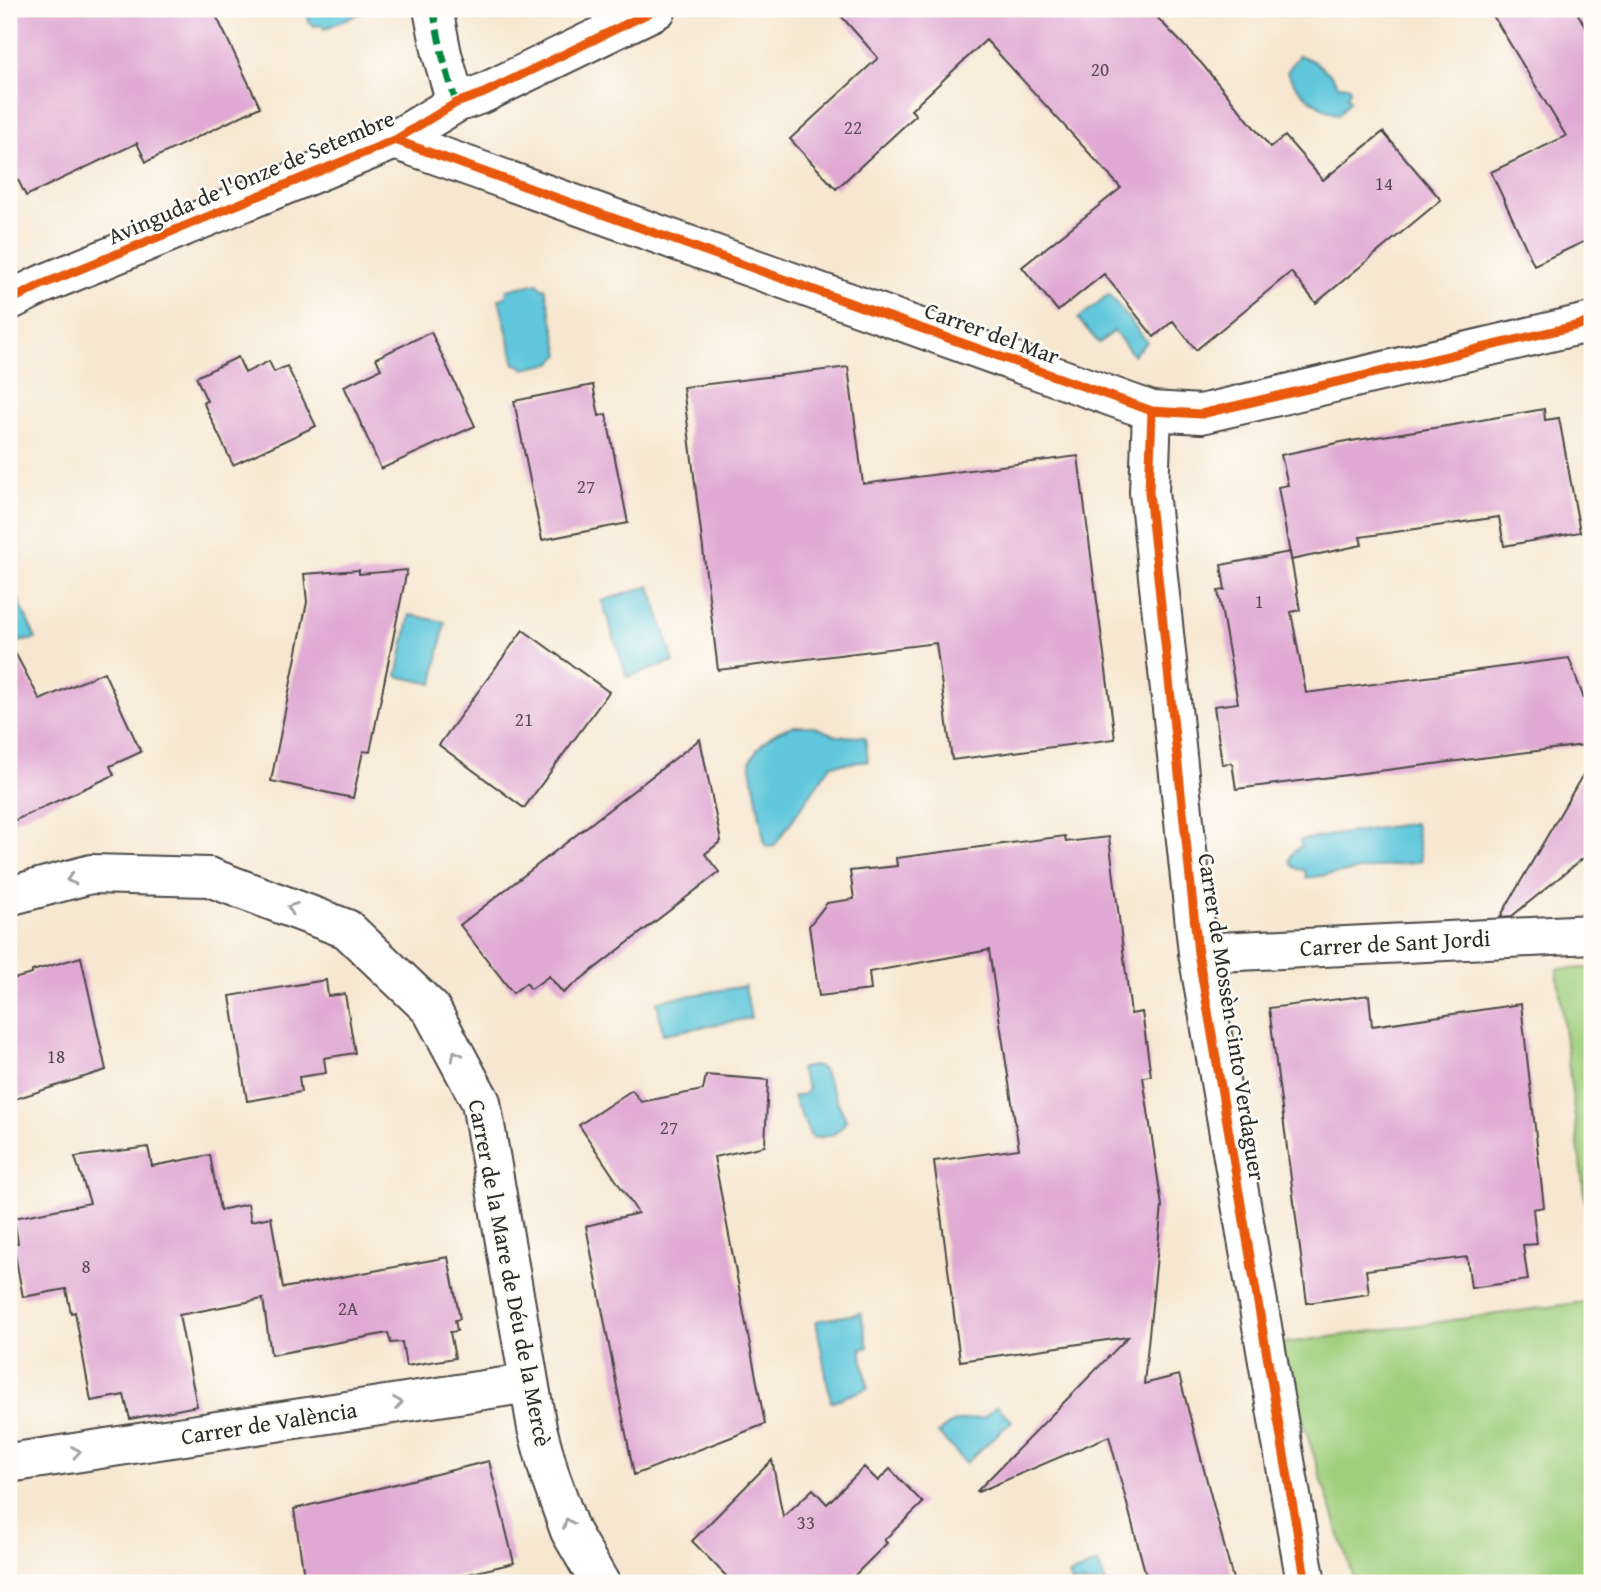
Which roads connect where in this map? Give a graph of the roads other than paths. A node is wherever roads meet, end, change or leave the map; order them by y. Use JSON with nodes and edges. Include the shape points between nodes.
{"nodes":[{"id":1,"x":433,"y":9,"type":"edge"},
{"id":2,"x":657,"y":9,"type":"edge"},
{"id":3,"x":456,"y":103,"type":"junction"},
{"id":4,"x":395,"y":140,"type":"junction"},
{"id":5,"x":9,"y":300,"type":"edge"},
{"id":6,"x":1592,"y":322,"type":"edge"},
{"id":7,"x":1152,"y":411,"type":"junction"},
{"id":8,"x":9,"y":896,"type":"edge"},
{"id":9,"x":1592,"y":934,"type":"edge"},
{"id":10,"x":1198,"y":953,"type":"junction"},
{"id":11,"x":528,"y":1383,"type":"junction"},
{"id":12,"x":9,"y":1463,"type":"edge"},
{"id":13,"x":600,"y":1583,"type":"edge"},
{"id":14,"x":1306,"y":1583,"type":"edge"}],
"edges":[{"from":1,"to":3,"type":"street"},
{"from":2,"to":3,"type":"street","name":"Avinguda de l'Onze de Setembre"},
{"from":3,"to":4,"type":"street","name":"Avinguda de l'Onze de Setembre"},
{"from":4,"to":5,"type":"street","name":"Avinguda de l'Onze de Setembre"},
{"from":4,"to":7,"type":"street","name":"Carrer del Mar"},
{"from":6,"to":7,"type":"street","name":"Carrer del Mar","via":[[1201,414]]},
{"from":7,"to":10,"type":"street","name":"Carrer de Mossèn Cinto Verdaguer","via":[[1149,492]]},
{"from":11,"to":8,"type":"street","name":"Carrer de la Mare de Déu de la Mercè","one_way":true,"via":[[481,1102],[431,1009],[347,929],[209,877],[91,874]]},
{"from":9,"to":10,"type":"street","name":"Carrer de Sant Jordi"},
{"from":10,"to":14,"type":"street","name":"Carrer de Mossèn Cinto Verdaguer"},
{"from":12,"to":11,"type":"street","name":"Carrer de València","one_way":true},
{"from":13,"to":11,"type":"street","name":"Carrer de la Mare de Déu de la Mercè","one_way":true,"via":[[570,1531],[550,1476]]}]}
